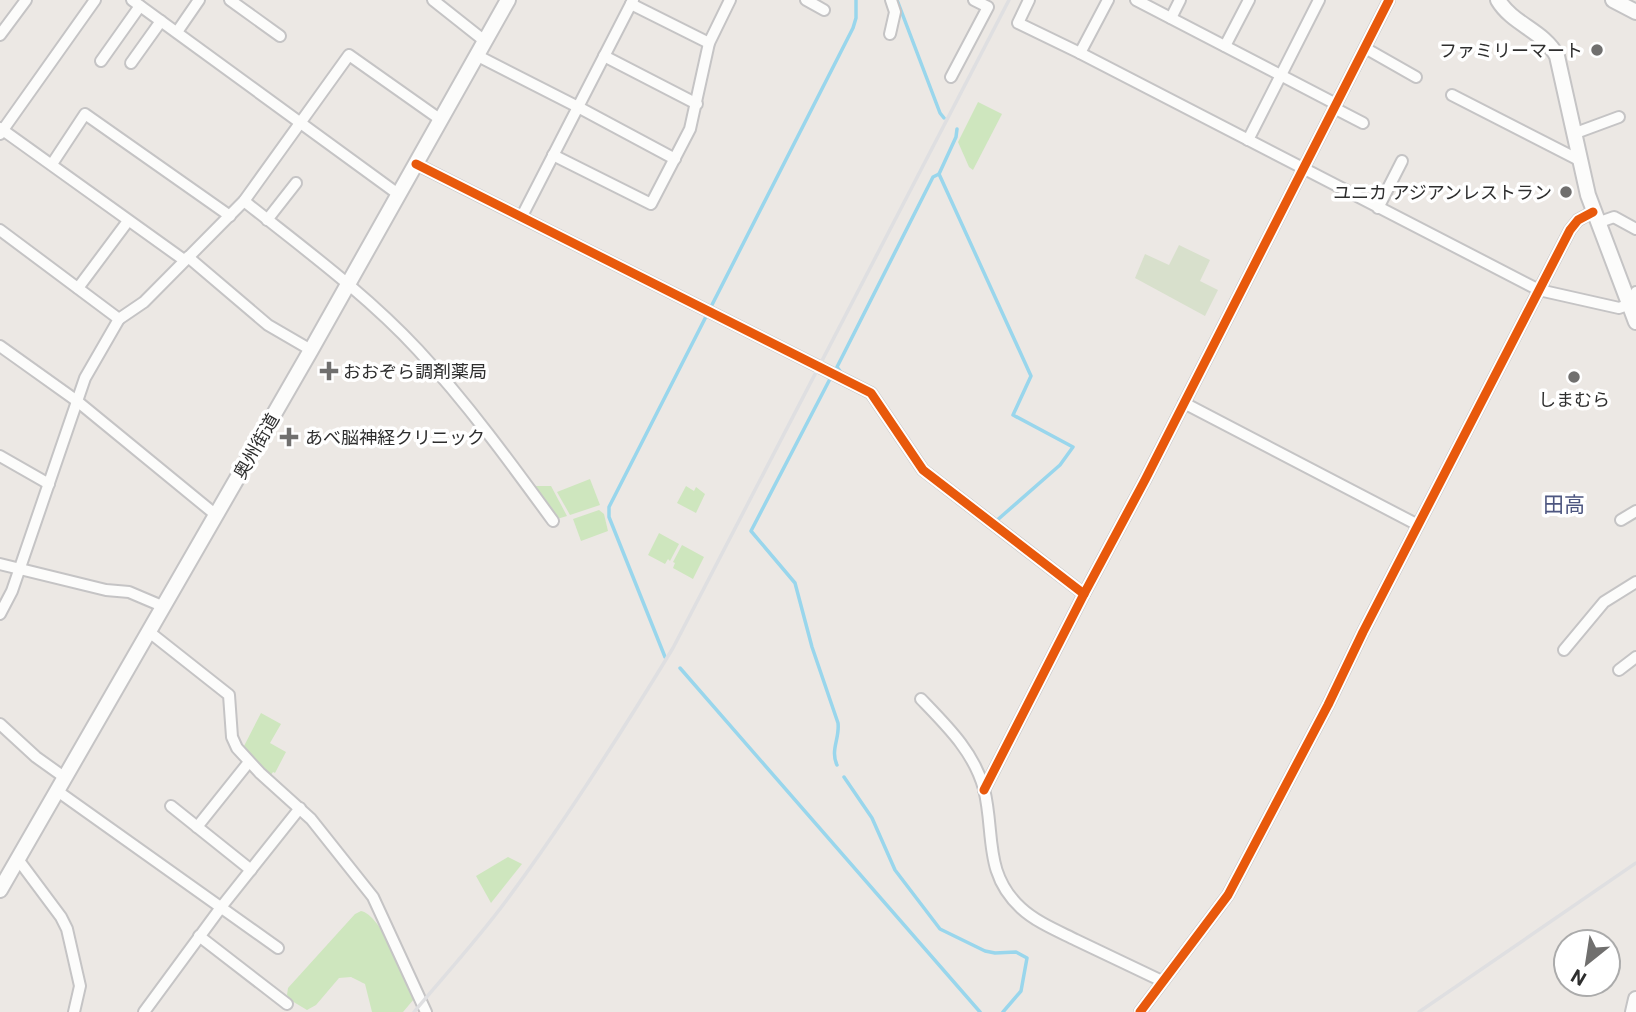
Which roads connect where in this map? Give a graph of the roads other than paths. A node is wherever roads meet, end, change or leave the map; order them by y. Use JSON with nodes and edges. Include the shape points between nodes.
{"nodes":[{"id":1,"x":26,"y":0,"type":"edge"},
{"id":2,"x":95,"y":0,"type":"edge"},
{"id":3,"x":199,"y":0,"type":"edge"},
{"id":4,"x":230,"y":0,"type":"edge"},
{"id":5,"x":433,"y":0,"type":"edge"},
{"id":6,"x":508,"y":0,"type":"edge"},
{"id":7,"x":730,"y":0,"type":"edge"},
{"id":8,"x":806,"y":0,"type":"edge"},
{"id":9,"x":891,"y":0,"type":"edge"},
{"id":10,"x":974,"y":0,"type":"edge"},
{"id":11,"x":1029,"y":0,"type":"edge"},
{"id":12,"x":1108,"y":0,"type":"edge"},
{"id":13,"x":1136,"y":0,"type":"edge"},
{"id":14,"x":1180,"y":0,"type":"edge"},
{"id":15,"x":1249,"y":0,"type":"edge"},
{"id":16,"x":1318,"y":0,"type":"edge"},
{"id":17,"x":1389,"y":0,"type":"edge"},
{"id":18,"x":1498,"y":0,"type":"edge"},
{"id":19,"x":1613,"y":0,"type":"edge"},
{"id":20,"x":632,"y":2,"type":"edge"},
{"id":21,"x":136,"y":3,"type":"edge"},
{"id":22,"x":824,"y":10,"type":"dead end"},
{"id":23,"x":1636,"y":12,"type":"edge"},
{"id":24,"x":1171,"y":18,"type":"junction"},
{"id":25,"x":161,"y":21,"type":"junction"},
{"id":26,"x":2,"y":27,"type":"edge"},
{"id":27,"x":177,"y":32,"type":"junction"},
{"id":28,"x":890,"y":34,"type":"dead end"},
{"id":29,"x":280,"y":36,"type":"dead end"},
{"id":30,"x":486,"y":42,"type":"junction"},
{"id":31,"x":709,"y":43,"type":"junction"},
{"id":32,"x":1225,"y":46,"type":"junction"},
{"id":33,"x":1365,"y":48,"type":"junction"},
{"id":34,"x":1080,"y":53,"type":"junction"},
{"id":35,"x":478,"y":56,"type":"junction"},
{"id":36,"x":604,"y":56,"type":"junction"},
{"id":37,"x":101,"y":61,"type":"dead end"},
{"id":38,"x":131,"y":63,"type":"dead end"},
{"id":39,"x":1280,"y":75,"type":"junction"},
{"id":40,"x":951,"y":77,"type":"dead end"},
{"id":41,"x":1416,"y":77,"type":"dead end"},
{"id":42,"x":1452,"y":95,"type":"dead end"},
{"id":43,"x":696,"y":104,"type":"junction"},
{"id":44,"x":1336,"y":106,"type":"junction"},
{"id":45,"x":578,"y":107,"type":"junction"},
{"id":46,"x":1619,"y":117,"type":"dead end"},
{"id":47,"x":441,"y":120,"type":"junction"},
{"id":48,"x":301,"y":123,"type":"junction"},
{"id":49,"x":1363,"y":123,"type":"dead end"},
{"id":50,"x":1,"y":131,"type":"edge"},
{"id":51,"x":1573,"y":134,"type":"junction"},
{"id":52,"x":1248,"y":140,"type":"junction"},
{"id":53,"x":553,"y":155,"type":"junction"},
{"id":54,"x":675,"y":159,"type":"junction"},
{"id":55,"x":1578,"y":160,"type":"junction"},
{"id":56,"x":1402,"y":161,"type":"dead end"},
{"id":57,"x":52,"y":164,"type":"junction"},
{"id":58,"x":416,"y":164,"type":"junction"},
{"id":59,"x":1304,"y":170,"type":"junction"},
{"id":60,"x":296,"y":183,"type":"dead end"},
{"id":61,"x":398,"y":194,"type":"junction"},
{"id":62,"x":244,"y":201,"type":"junction"},
{"id":63,"x":1378,"y":208,"type":"junction"},
{"id":64,"x":230,"y":216,"type":"junction"},
{"id":65,"x":522,"y":216,"type":"junction"},
{"id":66,"x":1595,"y":218,"type":"junction"},
{"id":67,"x":267,"y":219,"type":"junction"},
{"id":68,"x":128,"y":221,"type":"junction"},
{"id":69,"x":1636,"y":229,"type":"edge"},
{"id":70,"x":0,"y":230,"type":"edge"},
{"id":71,"x":186,"y":258,"type":"junction"},
{"id":72,"x":347,"y":283,"type":"junction"},
{"id":73,"x":78,"y":288,"type":"junction"},
{"id":74,"x":1539,"y":290,"type":"junction"},
{"id":75,"x":1633,"y":298,"type":"edge"},
{"id":76,"x":119,"y":319,"type":"junction"},
{"id":77,"x":1636,"y":322,"type":"edge"},
{"id":78,"x":0,"y":346,"type":"edge"},
{"id":79,"x":311,"y":350,"type":"junction"},
{"id":80,"x":77,"y":401,"type":"junction"},
{"id":81,"x":1184,"y":403,"type":"junction"},
{"id":82,"x":0,"y":456,"type":"edge"},
{"id":83,"x":49,"y":484,"type":"junction"},
{"id":84,"x":1636,"y":511,"type":"edge"},
{"id":85,"x":216,"y":515,"type":"junction"},
{"id":86,"x":1621,"y":520,"type":"dead end"},
{"id":87,"x":553,"y":521,"type":"dead end"},
{"id":88,"x":1418,"y":525,"type":"junction"},
{"id":89,"x":0,"y":564,"type":"edge"},
{"id":90,"x":20,"y":569,"type":"junction"},
{"id":91,"x":1636,"y":582,"type":"edge"},
{"id":92,"x":1084,"y":594,"type":"junction"},
{"id":93,"x":162,"y":606,"type":"junction"},
{"id":94,"x":0,"y":614,"type":"edge"},
{"id":95,"x":148,"y":631,"type":"junction"},
{"id":96,"x":1564,"y":650,"type":"dead end"},
{"id":97,"x":1636,"y":657,"type":"edge"},
{"id":98,"x":1619,"y":670,"type":"dead end"},
{"id":99,"x":921,"y":699,"type":"dead end"},
{"id":100,"x":0,"y":724,"type":"edge"},
{"id":101,"x":249,"y":762,"type":"junction"},
{"id":102,"x":64,"y":777,"type":"junction"},
{"id":103,"x":56,"y":790,"type":"junction"},
{"id":104,"x":984,"y":790,"type":"junction"},
{"id":105,"x":171,"y":806,"type":"dead end"},
{"id":106,"x":300,"y":808,"type":"junction"},
{"id":107,"x":197,"y":827,"type":"junction"},
{"id":108,"x":17,"y":858,"type":"junction"},
{"id":109,"x":251,"y":870,"type":"junction"},
{"id":110,"x":0,"y":890,"type":"edge"},
{"id":111,"x":222,"y":906,"type":"junction"},
{"id":112,"x":199,"y":936,"type":"junction"},
{"id":113,"x":278,"y":948,"type":"dead end"},
{"id":114,"x":1162,"y":981,"type":"junction"},
{"id":115,"x":1636,"y":999,"type":"edge"},
{"id":116,"x":287,"y":1004,"type":"dead end"},
{"id":117,"x":147,"y":1008,"type":"edge"},
{"id":118,"x":74,"y":1012,"type":"edge"},
{"id":119,"x":160,"y":1012,"type":"edge"},
{"id":120,"x":426,"y":1012,"type":"edge"},
{"id":121,"x":1140,"y":1012,"type":"edge"},
{"id":122,"x":1633,"y":1012,"type":"edge"}],
"edges":[{"from":1,"to":26,"type":"street"},
{"from":2,"to":50,"type":"street"},
{"from":3,"to":27,"type":"street"},
{"from":4,"to":29,"type":"street"},
{"from":5,"to":30,"type":"street"},
{"from":6,"to":30,"type":"main road","name":"奥州街道"},
{"from":7,"to":31,"type":"street"},
{"from":8,"to":22,"type":"street"},
{"from":9,"to":28,"type":"street","via":[[895,12]]},
{"from":10,"to":40,"type":"street","via":[[988,8]]},
{"from":11,"to":34,"type":"street","via":[[1018,23]]},
{"from":12,"to":34,"type":"street"},
{"from":13,"to":24,"type":"street"},
{"from":14,"to":24,"type":"street"},
{"from":15,"to":32,"type":"street"},
{"from":16,"to":39,"type":"street"},
{"from":17,"to":33,"type":"street"},
{"from":18,"to":51,"type":"main road","via":[[1513,19],[1545,39],[1557,56]]},
{"from":19,"to":23,"type":"main road"},
{"from":20,"to":31,"type":"street"},
{"from":20,"to":36,"type":"street"},
{"from":21,"to":25,"type":"street"},
{"from":21,"to":37,"type":"street"},
{"from":24,"to":32,"type":"street"},
{"from":25,"to":27,"type":"street"},
{"from":25,"to":38,"type":"street"},
{"from":27,"to":48,"type":"street"},
{"from":30,"to":35,"type":"main road","name":"奥州街道"},
{"from":31,"to":43,"type":"street"},
{"from":32,"to":39,"type":"street"},
{"from":33,"to":41,"type":"street"},
{"from":33,"to":44,"type":"street"},
{"from":34,"to":52,"type":"street"},
{"from":35,"to":45,"type":"street"},
{"from":35,"to":47,"type":"main road","name":"奥州街道"},
{"from":36,"to":43,"type":"street"},
{"from":36,"to":45,"type":"street"},
{"from":39,"to":44,"type":"street"},
{"from":39,"to":52,"type":"street"},
{"from":42,"to":55,"type":"street"},
{"from":43,"to":54,"type":"street","via":[[690,130]]},
{"from":44,"to":49,"type":"street"},
{"from":44,"to":59,"type":"street"},
{"from":45,"to":53,"type":"street"},
{"from":45,"to":54,"type":"street"},
{"from":46,"to":51,"type":"street"},
{"from":47,"to":48,"type":"street","via":[[349,55]]},
{"from":47,"to":58,"type":"main road","name":"奥州街道"},
{"from":48,"to":61,"type":"street"},
{"from":48,"to":62,"type":"street"},
{"from":50,"to":57,"type":"street"},
{"from":51,"to":55,"type":"main road"},
{"from":52,"to":59,"type":"street"},
{"from":53,"to":54,"type":"street","via":[[651,204]]},
{"from":53,"to":65,"type":"street"},
{"from":55,"to":66,"type":"main road"},
{"from":56,"to":63,"type":"street"},
{"from":57,"to":64,"type":"street","via":[[85,114]]},
{"from":57,"to":68,"type":"street"},
{"from":58,"to":61,"type":"main road","name":"奥州街道"},
{"from":58,"to":65,"type":"street"},
{"from":59,"to":63,"type":"street"},
{"from":59,"to":81,"type":"street"},
{"from":60,"to":67,"type":"street"},
{"from":61,"to":72,"type":"main road","name":"奥州街道"},
{"from":62,"to":64,"type":"street"},
{"from":62,"to":67,"type":"street"},
{"from":63,"to":74,"type":"street"},
{"from":64,"to":71,"type":"street"},
{"from":65,"to":92,"type":"street","via":[[871,393],[922,470]]},
{"from":66,"to":69,"type":"street","via":[[1614,218]]},
{"from":66,"to":74,"type":"street","via":[[1578,220],[1570,230]]},
{"from":66,"to":75,"type":"main road"},
{"from":67,"to":72,"type":"street"},
{"from":68,"to":71,"type":"street"},
{"from":68,"to":73,"type":"street"},
{"from":70,"to":73,"type":"street"},
{"from":71,"to":76,"type":"street","via":[[144,302]]},
{"from":71,"to":79,"type":"street","via":[[268,325]]},
{"from":72,"to":79,"type":"main road","name":"奥州街道"},
{"from":72,"to":87,"type":"street","via":[[416,348],[480,421]]},
{"from":73,"to":76,"type":"street"},
{"from":74,"to":75,"type":"street","via":[[1619,308]]},
{"from":74,"to":88,"type":"street"},
{"from":75,"to":77,"type":"main road"},
{"from":76,"to":80,"type":"street"},
{"from":78,"to":80,"type":"street"},
{"from":79,"to":85,"type":"main road","name":"奥州街道"},
{"from":80,"to":83,"type":"street"},
{"from":80,"to":85,"type":"street"},
{"from":81,"to":88,"type":"street"},
{"from":81,"to":92,"type":"street"},
{"from":82,"to":83,"type":"street"},
{"from":83,"to":90,"type":"street"},
{"from":84,"to":86,"type":"street"},
{"from":85,"to":93,"type":"main road","name":"奥州街道"},
{"from":88,"to":114,"type":"street","via":[[1228,895]]},
{"from":89,"to":90,"type":"street"},
{"from":90,"to":93,"type":"street","via":[[130,593]]},
{"from":90,"to":94,"type":"street"},
{"from":91,"to":96,"type":"street","via":[[1604,602]]},
{"from":92,"to":104,"type":"street"},
{"from":93,"to":95,"type":"main road","name":"奥州街道"},
{"from":95,"to":101,"type":"street","via":[[229,695],[232,737]]},
{"from":95,"to":102,"type":"main road","name":"奥州街道"},
{"from":97,"to":98,"type":"street"},
{"from":99,"to":104,"type":"street","via":[[956,735]]},
{"from":100,"to":102,"type":"street"},
{"from":101,"to":106,"type":"street"},
{"from":101,"to":107,"type":"street"},
{"from":102,"to":103,"type":"main road","name":"奥州街道"},
{"from":103,"to":108,"type":"main road","name":"奥州街道"},
{"from":103,"to":111,"type":"street"},
{"from":104,"to":114,"type":"street","via":[[995,871],[1021,909]]},
{"from":105,"to":107,"type":"street"},
{"from":106,"to":109,"type":"street"},
{"from":106,"to":120,"type":"street","via":[[373,897]]},
{"from":107,"to":109,"type":"street"},
{"from":108,"to":110,"type":"main road","name":"奥州街道"},
{"from":108,"to":118,"type":"street","via":[[67,929],[80,986]]},
{"from":109,"to":111,"type":"street"},
{"from":111,"to":112,"type":"street"},
{"from":111,"to":113,"type":"street"},
{"from":112,"to":116,"type":"street"},
{"from":112,"to":117,"type":"street"},
{"from":114,"to":121,"type":"street"},
{"from":115,"to":122,"type":"main road"},
{"from":117,"to":119,"type":"street"}]}
